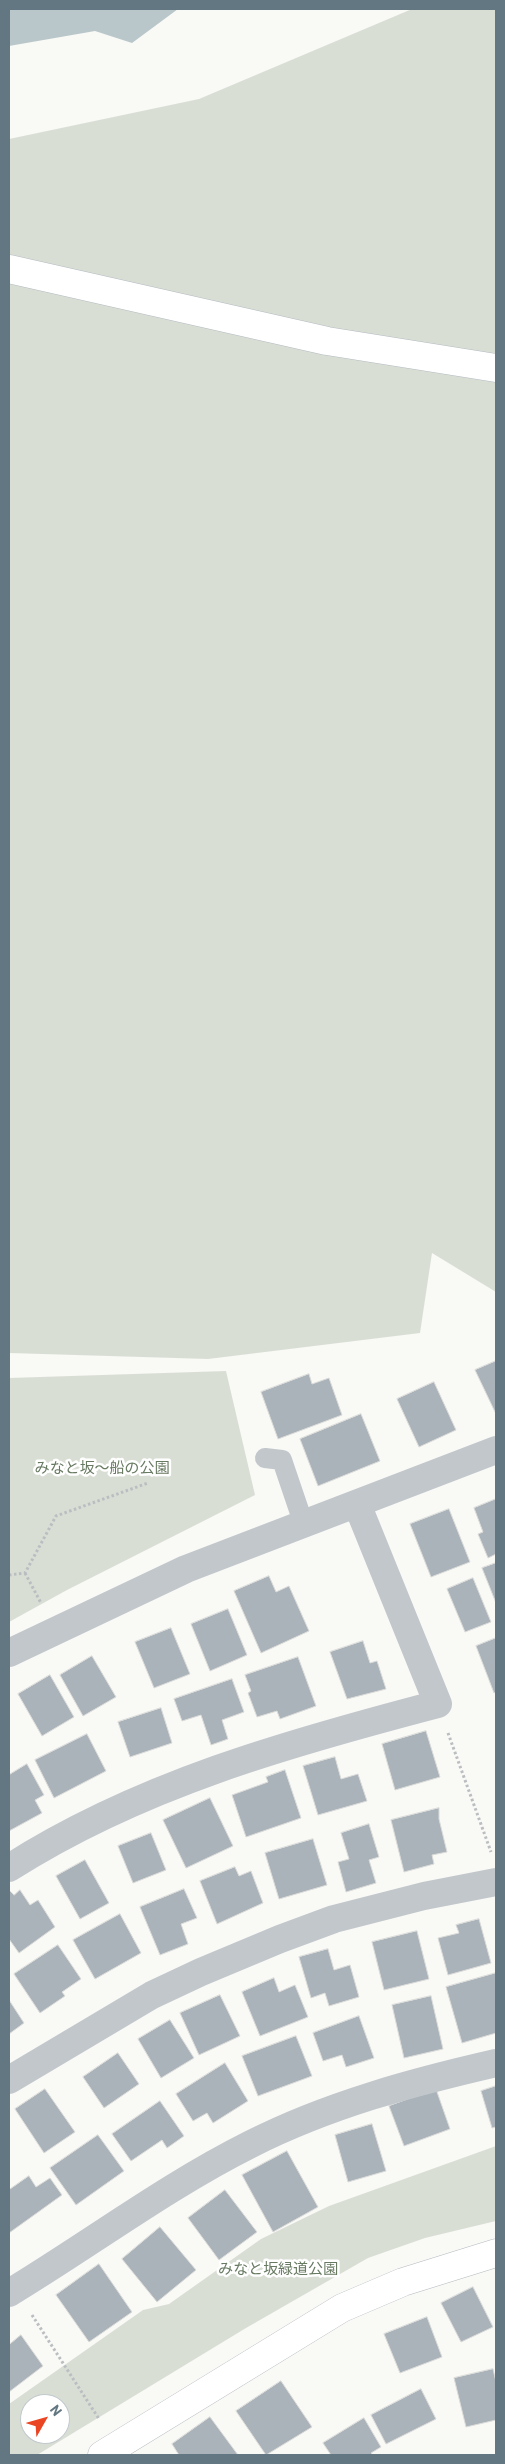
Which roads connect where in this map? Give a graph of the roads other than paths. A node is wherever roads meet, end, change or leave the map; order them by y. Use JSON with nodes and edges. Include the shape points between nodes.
{"nodes":[{"id":1,"x":9,"y":269,"type":"edge"},
{"id":2,"x":496,"y":368,"type":"edge"},
{"id":3,"x":496,"y":1450,"type":"edge"},
{"id":4,"x":265,"y":1458,"type":"dead end"},
{"id":5,"x":357,"y":1504,"type":"junction"},
{"id":6,"x":304,"y":1525,"type":"junction"},
{"id":7,"x":9,"y":1653,"type":"edge"},
{"id":8,"x":9,"y":1868,"type":"edge"},
{"id":9,"x":495,"y":1870,"type":"edge"},
{"id":10,"x":496,"y":2063,"type":"edge"},
{"id":11,"x":9,"y":2080,"type":"edge"},
{"id":12,"x":496,"y":2253,"type":"edge"},
{"id":13,"x":12,"y":2291,"type":"edge"},
{"id":14,"x":109,"y":2451,"type":"edge"}],
"edges":[{"from":1,"to":2,"type":"street","via":[[327,341]]},
{"from":3,"to":5,"type":"street"},
{"from":4,"to":6,"type":"lane","via":[[282,1460]]},
{"from":5,"to":6,"type":"street"},
{"from":5,"to":8,"type":"street","via":[[438,1704],[356,1726],[146,1795]]},
{"from":6,"to":7,"type":"street","via":[[186,1569]]},
{"from":9,"to":11,"type":"street","via":[[424,1896],[334,1919],[201,1972],[152,1996]]},
{"from":10,"to":13,"type":"street","via":[[344,2105],[253,2143],[210,2166]]},
{"from":12,"to":14,"type":"street","via":[[403,2282],[342,2308]]}]}
